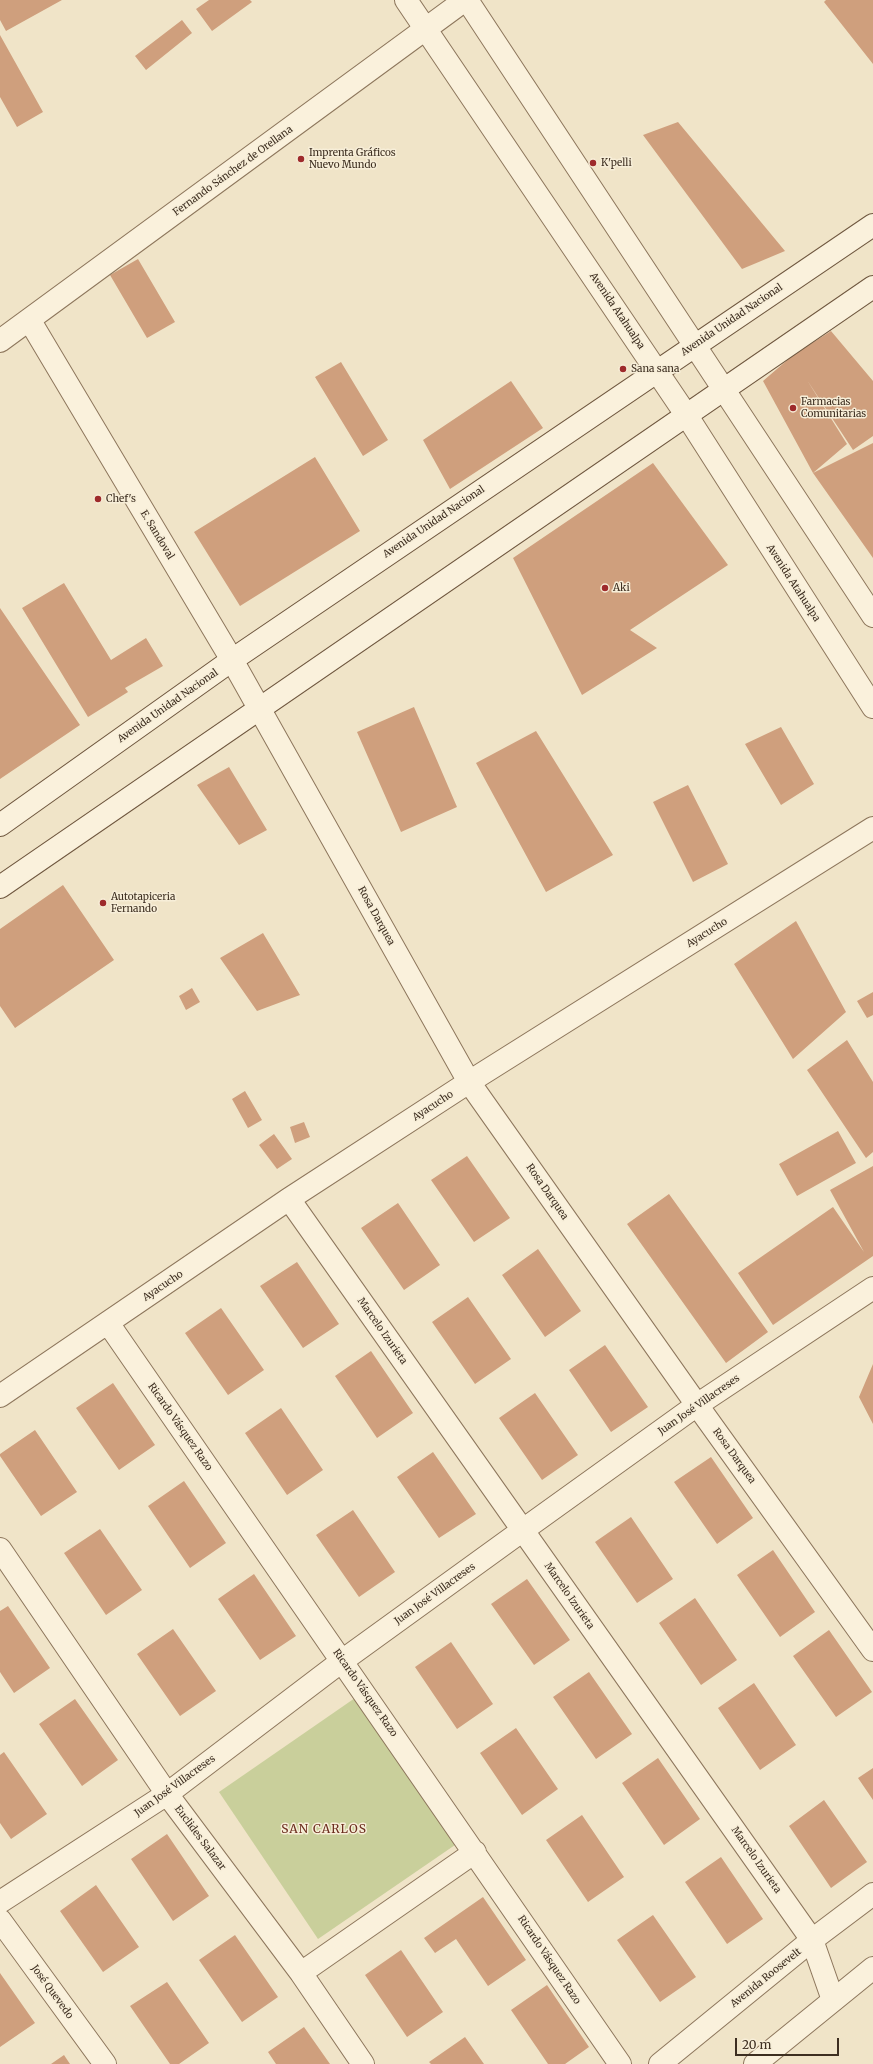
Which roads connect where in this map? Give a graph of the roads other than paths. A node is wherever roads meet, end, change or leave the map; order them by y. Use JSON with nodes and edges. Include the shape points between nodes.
{"nodes":[{"id":1,"x":406,"y":0,"type":"edge"},
{"id":2,"x":466,"y":0,"type":"edge"},
{"id":3,"x":425,"y":29,"type":"junction"},
{"id":4,"x":873,"y":225,"type":"edge"},
{"id":5,"x":873,"y":288,"type":"edge"},
{"id":6,"x":30,"y":320,"type":"junction"},
{"id":7,"x":0,"y":341,"type":"edge"},
{"id":8,"x":695,"y":344,"type":"junction"},
{"id":9,"x":656,"y":370,"type":"junction"},
{"id":10,"x":724,"y":390,"type":"junction"},
{"id":11,"x":687,"y":416,"type":"junction"},
{"id":12,"x":873,"y":616,"type":"edge"},
{"id":13,"x":232,"y":660,"type":"junction"},
{"id":14,"x":873,"y":707,"type":"edge"},
{"id":15,"x":259,"y":708,"type":"junction"},
{"id":16,"x":0,"y":825,"type":"edge"},
{"id":17,"x":873,"y":828,"type":"edge"},
{"id":18,"x":0,"y":887,"type":"edge"},
{"id":19,"x":470,"y":1082,"type":"junction"},
{"id":20,"x":290,"y":1200,"type":"junction"},
{"id":21,"x":873,"y":1288,"type":"edge"},
{"id":22,"x":108,"y":1323,"type":"junction"},
{"id":23,"x":0,"y":1396,"type":"edge"},
{"id":24,"x":697,"y":1405,"type":"junction"},
{"id":25,"x":523,"y":1530,"type":"junction"},
{"id":26,"x":0,"y":1549,"type":"edge"},
{"id":27,"x":873,"y":1650,"type":"edge"},
{"id":28,"x":342,"y":1661,"type":"junction"},
{"id":29,"x":167,"y":1794,"type":"junction"},
{"id":30,"x":475,"y":1852,"type":"junction"},
{"id":31,"x":873,"y":1894,"type":"edge"},
{"id":32,"x":0,"y":1902,"type":"edge"},
{"id":33,"x":0,"y":1920,"type":"edge"},
{"id":34,"x":812,"y":1940,"type":"junction"},
{"id":35,"x":873,"y":1968,"type":"edge"},
{"id":36,"x":301,"y":1972,"type":"junction"},
{"id":37,"x":834,"y":2000,"type":"junction"},
{"id":38,"x":105,"y":2064,"type":"edge"},
{"id":39,"x":362,"y":2064,"type":"edge"},
{"id":40,"x":620,"y":2064,"type":"edge"},
{"id":41,"x":660,"y":2064,"type":"edge"},
{"id":42,"x":755,"y":2064,"type":"edge"}],
"edges":[{"from":1,"to":3,"type":"street","name":"Avenida Atahualpa"},
{"from":2,"to":3,"type":"street","name":"Fernando Sánchez de Orellana"},
{"from":2,"to":8,"type":"street"},
{"from":3,"to":6,"type":"street","name":"Fernando Sánchez de Orellana"},
{"from":3,"to":9,"type":"street","name":"Avenida Atahualpa"},
{"from":4,"to":8,"type":"street","name":"Avenida Unidad Nacional"},
{"from":5,"to":10,"type":"street"},
{"from":6,"to":7,"type":"street","name":"Fernando Sánchez de Orellana"},
{"from":6,"to":13,"type":"street","name":"E. Sandoval"},
{"from":8,"to":9,"type":"street","name":"Avenida Unidad Nacional"},
{"from":8,"to":10,"type":"street"},
{"from":9,"to":11,"type":"street","name":"Avenida Atahualpa"},
{"from":9,"to":13,"type":"street","name":"Avenida Unidad Nacional"},
{"from":10,"to":11,"type":"street"},
{"from":10,"to":12,"type":"street"},
{"from":11,"to":14,"type":"street","name":"Avenida Atahualpa"},
{"from":11,"to":15,"type":"street"},
{"from":13,"to":15,"type":"street","name":"E. Sandoval"},
{"from":13,"to":16,"type":"street","name":"Avenida Unidad Nacional"},
{"from":15,"to":18,"type":"street"},
{"from":15,"to":19,"type":"street","name":"Rosa Darquea"},
{"from":17,"to":19,"type":"street","name":"Ayacucho"},
{"from":19,"to":20,"type":"street","name":"Ayacucho"},
{"from":19,"to":24,"type":"street","name":"Rosa Darquea"},
{"from":20,"to":22,"type":"street","name":"Ayacucho"},
{"from":20,"to":25,"type":"street","name":"Marcelo Izurieta"},
{"from":21,"to":24,"type":"street","name":"Juan José Villacreses"},
{"from":22,"to":23,"type":"street","name":"Ayacucho"},
{"from":22,"to":28,"type":"street","name":"Ricardo Vásquez Razo"},
{"from":24,"to":25,"type":"street","name":"Juan José Villacreses"},
{"from":24,"to":27,"type":"street","name":"Rosa Darquea"},
{"from":25,"to":28,"type":"street","name":"Juan José Villacreses"},
{"from":25,"to":34,"type":"street","name":"Marcelo Izurieta"},
{"from":26,"to":29,"type":"street","name":"Euclides Salazar"},
{"from":28,"to":29,"type":"street","name":"Juan José Villacreses"},
{"from":28,"to":30,"type":"street","name":"Ricardo Vásquez Razo"},
{"from":29,"to":32,"type":"street","name":"Juan José Villacreses"},
{"from":29,"to":36,"type":"street","name":"Euclides Salazar"},
{"from":30,"to":36,"type":"street"},
{"from":30,"to":40,"type":"street","name":"Ricardo Vásquez Razo"},
{"from":31,"to":34,"type":"street","name":"Avenida Roosevelt"},
{"from":33,"to":38,"type":"street","name":"José Quevedo"},
{"from":34,"to":37,"type":"street","name":"Marcelo Izurieta"},
{"from":34,"to":41,"type":"street","name":"Avenida Roosevelt"},
{"from":35,"to":37,"type":"street"},
{"from":36,"to":39,"type":"street","name":"Euclides Salazar"},
{"from":37,"to":42,"type":"street"}]}
